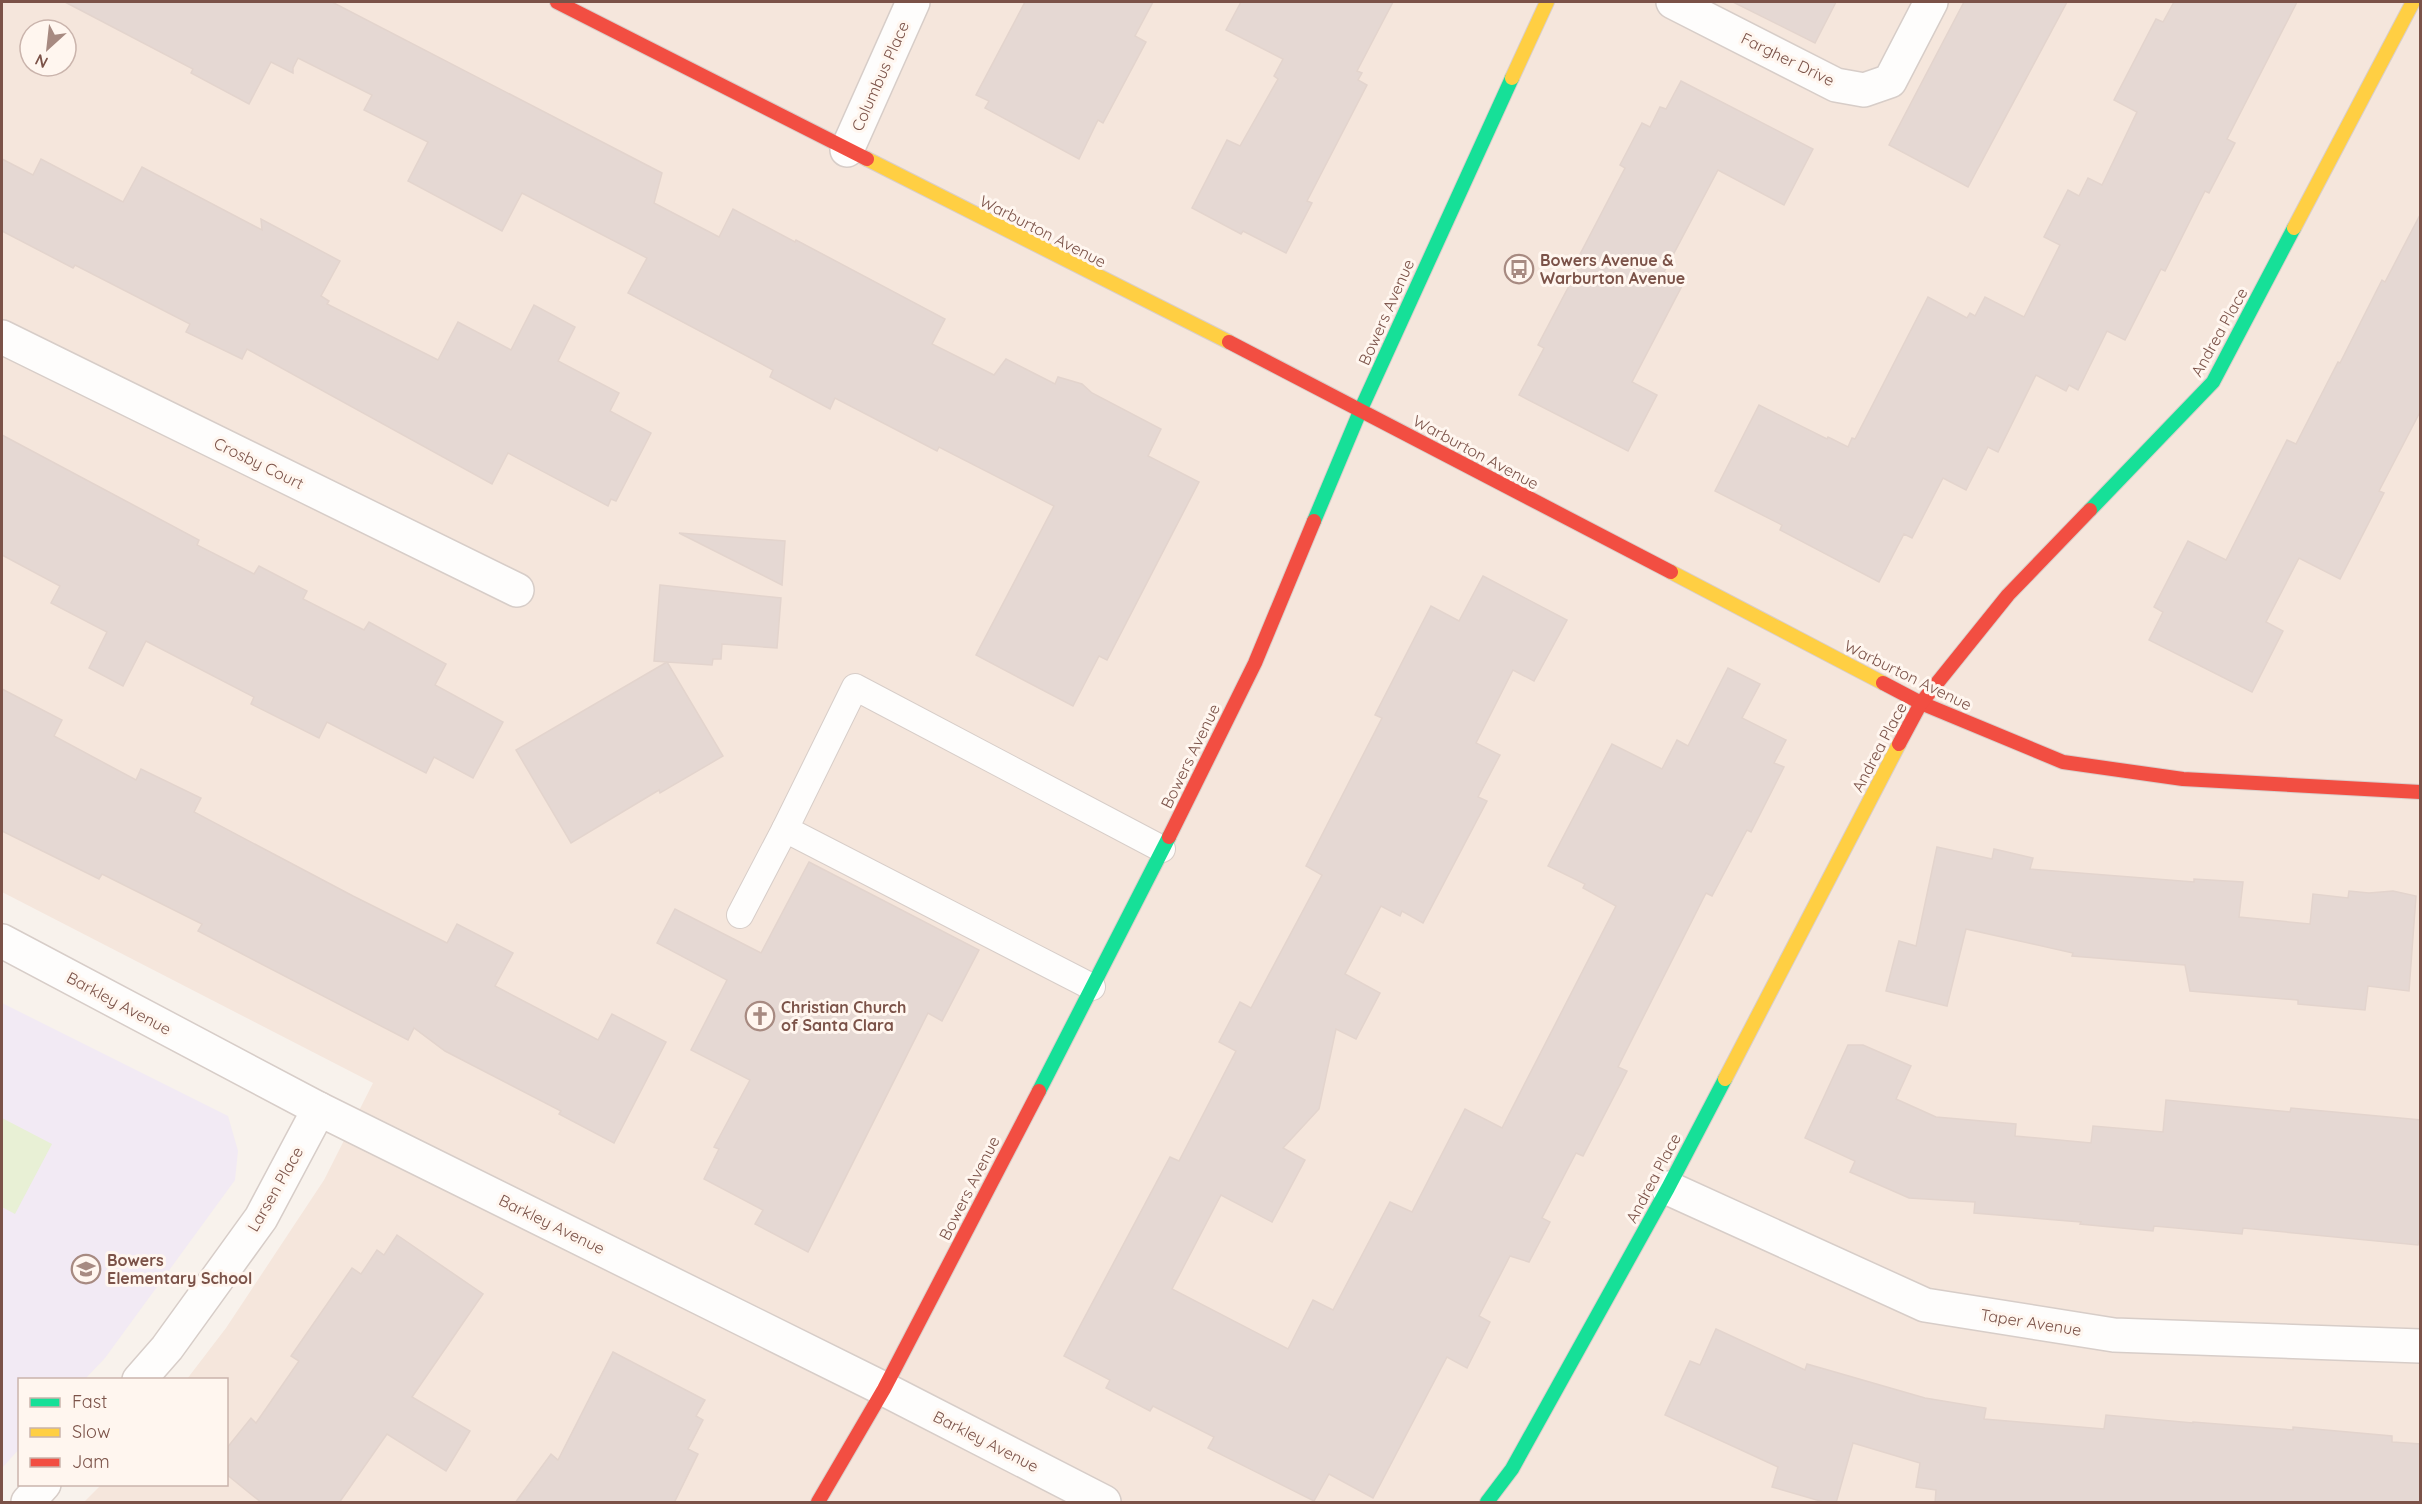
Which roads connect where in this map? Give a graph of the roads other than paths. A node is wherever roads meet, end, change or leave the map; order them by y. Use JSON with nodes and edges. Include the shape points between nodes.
{"nodes":[{"id":1,"x":557,"y":2,"type":"edge"},
{"id":2,"x":913,"y":2,"type":"edge"},
{"id":3,"x":1547,"y":2,"type":"edge"},
{"id":4,"x":1673,"y":2,"type":"edge"},
{"id":5,"x":1931,"y":2,"type":"edge"},
{"id":6,"x":2413,"y":2,"type":"edge"},
{"id":7,"x":847,"y":150,"type":"junction"},
{"id":8,"x":2,"y":337,"type":"edge"},
{"id":9,"x":1361,"y":409,"type":"junction"},
{"id":10,"x":517,"y":590,"type":"dead end"},
{"id":11,"x":1921,"y":703,"type":"junction"},
{"id":12,"x":2421,"y":792,"type":"edge"},
{"id":13,"x":785,"y":829,"type":"junction"},
{"id":14,"x":1162,"y":849,"type":"junction"},
{"id":15,"x":740,"y":915,"type":"dead end"},
{"id":16,"x":2,"y":941,"type":"edge"},
{"id":17,"x":1092,"y":987,"type":"junction"},
{"id":18,"x":319,"y":1109,"type":"junction"},
{"id":19,"x":1668,"y":1188,"type":"junction"},
{"id":20,"x":2421,"y":1346,"type":"edge"},
{"id":21,"x":141,"y":1378,"type":"edge"},
{"id":22,"x":884,"y":1389,"type":"junction"},
{"id":23,"x":43,"y":1486,"type":"edge"},
{"id":24,"x":28,"y":1503,"type":"edge"},
{"id":25,"x":818,"y":1503,"type":"edge"},
{"id":26,"x":1104,"y":1503,"type":"edge"},
{"id":27,"x":1486,"y":1503,"type":"edge"}],
"edges":[{"from":1,"to":7,"type":"street","name":"Warburton Avenue"},
{"from":2,"to":7,"type":"street","name":"Columbus Place"},
{"from":3,"to":9,"type":"street","name":"Bowers Avenue"},
{"from":4,"to":5,"type":"street","name":"Fargher Drive","via":[[1836,85],[1864,90],[1890,81]]},
{"from":6,"to":11,"type":"street","name":"Andrea Place","via":[[2213,382],[2008,595]]},
{"from":7,"to":9,"type":"street","name":"Warburton Avenue"},
{"from":8,"to":10,"type":"street","name":"Crosby Court"},
{"from":9,"to":11,"type":"street","name":"Warburton Avenue"},
{"from":9,"to":14,"type":"street","name":"Bowers Avenue","via":[[1255,663]]},
{"from":11,"to":12,"type":"street","name":"Warburton Avenue","via":[[2063,762],[2183,779]]},
{"from":11,"to":19,"type":"street","name":"Andrea Place"},
{"from":13,"to":14,"type":"lane","via":[[855,687]]},
{"from":13,"to":15,"type":"lane"},
{"from":13,"to":17,"type":"lane"},
{"from":14,"to":17,"type":"street","name":"Bowers Avenue"},
{"from":16,"to":18,"type":"street","name":"Barkley Avenue"},
{"from":17,"to":22,"type":"street","name":"Bowers Avenue"},
{"from":18,"to":21,"type":"street","name":"Larsen Place","via":[[261,1218]]},
{"from":18,"to":22,"type":"street","name":"Barkley Avenue"},
{"from":19,"to":20,"type":"street","name":"Taper Avenue","via":[[1925,1305],[2114,1335]]},
{"from":19,"to":27,"type":"street","name":"Andrea Place","via":[[1512,1469]]},
{"from":22,"to":25,"type":"street","name":"Bowers Avenue"},
{"from":22,"to":26,"type":"street","name":"Barkley Avenue"},
{"from":23,"to":24,"type":"street"}]}
